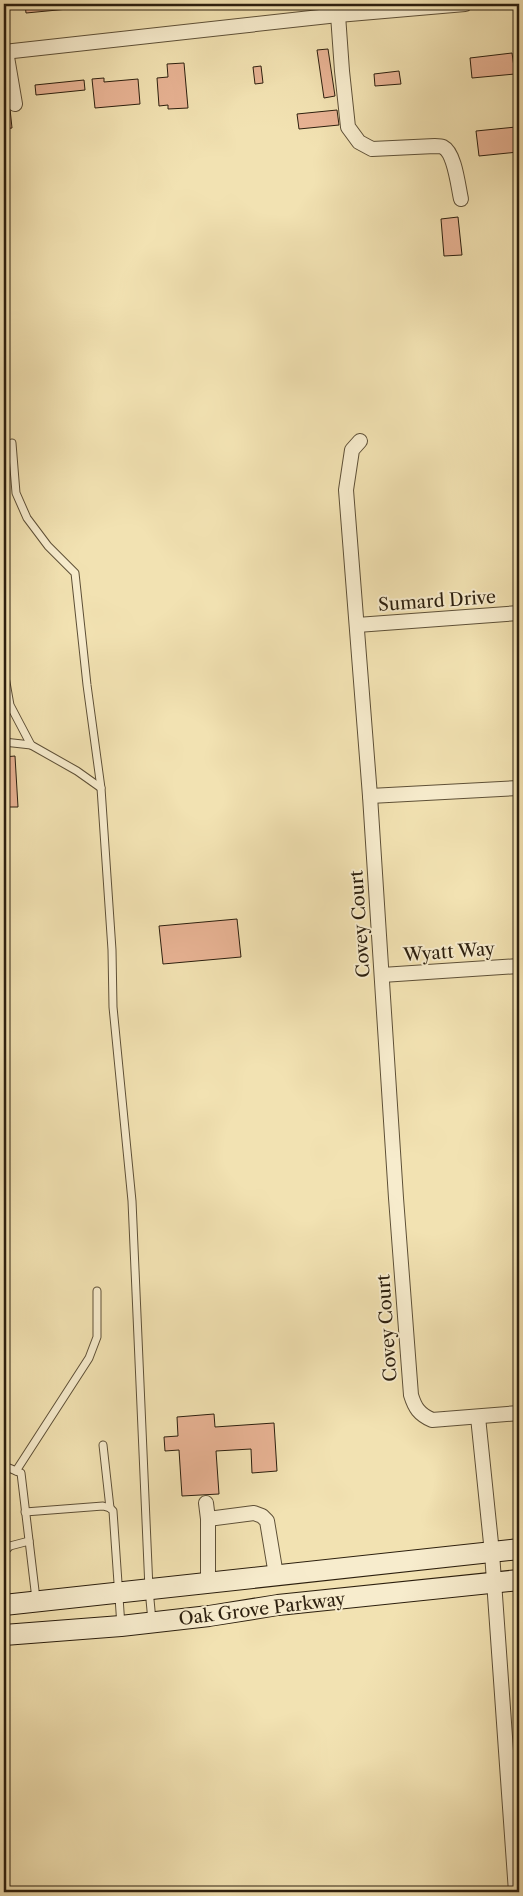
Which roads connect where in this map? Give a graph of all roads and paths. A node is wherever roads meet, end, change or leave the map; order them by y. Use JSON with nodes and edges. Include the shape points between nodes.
{"nodes":[{"id":1,"x":465,"y":4,"type":"edge"},
{"id":2,"x":338,"y":15,"type":"junction"},
{"id":3,"x":5,"y":52,"type":"edge"},
{"id":4,"x":15,"y":104,"type":"dead end"},
{"id":5,"x":461,"y":199,"type":"dead end"},
{"id":6,"x":360,"y":441,"type":"dead end"},
{"id":7,"x":12,"y":443,"type":"dead end"},
{"id":8,"x":519,"y":613,"type":"edge"},
{"id":9,"x":357,"y":625,"type":"junction"},
{"id":10,"x":4,"y":671,"type":"edge"},
{"id":11,"x":4,"y":742,"type":"edge"},
{"id":12,"x":31,"y":745,"type":"junction"},
{"id":13,"x":101,"y":788,"type":"junction"},
{"id":14,"x":519,"y":788,"type":"edge"},
{"id":15,"x":370,"y":796,"type":"junction"},
{"id":16,"x":519,"y":966,"type":"edge"},
{"id":17,"x":382,"y":975,"type":"junction"},
{"id":18,"x":97,"y":1291,"type":"dead end"},
{"id":19,"x":519,"y":1414,"type":"edge"},
{"id":20,"x":478,"y":1417,"type":"junction"},
{"id":21,"x":103,"y":1445,"type":"dead end"},
{"id":22,"x":4,"y":1468,"type":"edge"},
{"id":23,"x":16,"y":1471,"type":"junction"},
{"id":24,"x":206,"y":1503,"type":"dead end"},
{"id":25,"x":110,"y":1508,"type":"junction"},
{"id":26,"x":25,"y":1512,"type":"junction"},
{"id":27,"x":208,"y":1519,"type":"junction"},
{"id":28,"x":29,"y":1541,"type":"junction"},
{"id":29,"x":519,"y":1549,"type":"edge"},
{"id":30,"x":4,"y":1552,"type":"edge"},
{"id":31,"x":492,"y":1552,"type":"junction"},
{"id":32,"x":276,"y":1575,"type":"junction"},
{"id":33,"x":519,"y":1580,"type":"edge"},
{"id":34,"x":493,"y":1582,"type":"junction"},
{"id":35,"x":208,"y":1583,"type":"junction"},
{"id":36,"x":149,"y":1589,"type":"junction"},
{"id":37,"x":118,"y":1592,"type":"junction"},
{"id":38,"x":36,"y":1602,"type":"junction"},
{"id":39,"x":4,"y":1605,"type":"edge"},
{"id":40,"x":152,"y":1622,"type":"junction"},
{"id":41,"x":121,"y":1626,"type":"junction"},
{"id":42,"x":4,"y":1635,"type":"edge"},
{"id":43,"x":516,"y":1892,"type":"edge"}],
"edges":[{"from":1,"to":2,"type":"street"},
{"from":2,"to":3,"type":"street"},
{"from":2,"to":5,"type":"street","via":[[348,128],[359,142],[372,149],[444,147],[454,164]]},
{"from":3,"to":4,"type":"street"},
{"from":6,"to":9,"type":"street","name":"Covey Court","via":[[352,450],[346,490]]},
{"from":7,"to":13,"type":"lane","via":[[16,493],[27,518],[48,546],[75,573]]},
{"from":8,"to":9,"type":"street","name":"Sumard Drive"},
{"from":9,"to":15,"type":"street","name":"Covey Court"},
{"from":10,"to":12,"type":"lane","via":[[10,704]]},
{"from":11,"to":12,"type":"lane"},
{"from":12,"to":13,"type":"lane"},
{"from":13,"to":36,"type":"lane","via":[[113,1008],[132,1201]]},
{"from":14,"to":15,"type":"street"},
{"from":15,"to":17,"type":"street","name":"Covey Court"},
{"from":16,"to":17,"type":"street","name":"Wyatt Way"},
{"from":17,"to":20,"type":"street","name":"Covey Court","via":[[411,1395],[415,1407],[432,1420]]},
{"from":18,"to":23,"type":"lane","via":[[97,1337],[89,1358]]},
{"from":19,"to":20,"type":"street"},
{"from":20,"to":31,"type":"street"},
{"from":21,"to":25,"type":"lane"},
{"from":22,"to":23,"type":"lane"},
{"from":23,"to":26,"type":"lane","via":[[21,1473]]},
{"from":24,"to":27,"type":"street"},
{"from":25,"to":26,"type":"lane"},
{"from":25,"to":37,"type":"lane"},
{"from":26,"to":28,"type":"lane"},
{"from":27,"to":32,"type":"street","via":[[254,1513],[262,1516],[267,1521]]},
{"from":27,"to":35,"type":"street"},
{"from":28,"to":30,"type":"lane","via":[[10,1546]]},
{"from":28,"to":38,"type":"lane"},
{"from":29,"to":31,"type":"main road","name":"Oak Grove Parkway"},
{"from":31,"to":32,"type":"main road","name":"Oak Grove Parkway"},
{"from":31,"to":34,"type":"street"},
{"from":32,"to":35,"type":"main road","name":"Oak Grove Parkway"},
{"from":33,"to":34,"type":"main road","name":"Oak Grove Parkway"},
{"from":34,"to":40,"type":"main road","name":"Oak Grove Parkway"},
{"from":34,"to":43,"type":"street"},
{"from":35,"to":36,"type":"main road","name":"Oak Grove Parkway"},
{"from":36,"to":37,"type":"main road","name":"Oak Grove Parkway"},
{"from":36,"to":40,"type":"lane"},
{"from":37,"to":38,"type":"main road","name":"Oak Grove Parkway"},
{"from":37,"to":41,"type":"lane"},
{"from":38,"to":39,"type":"main road","name":"Oak Grove Parkway"},
{"from":40,"to":41,"type":"main road","name":"Oak Grove Parkway"},
{"from":41,"to":42,"type":"main road","name":"Oak Grove Parkway"}]}
